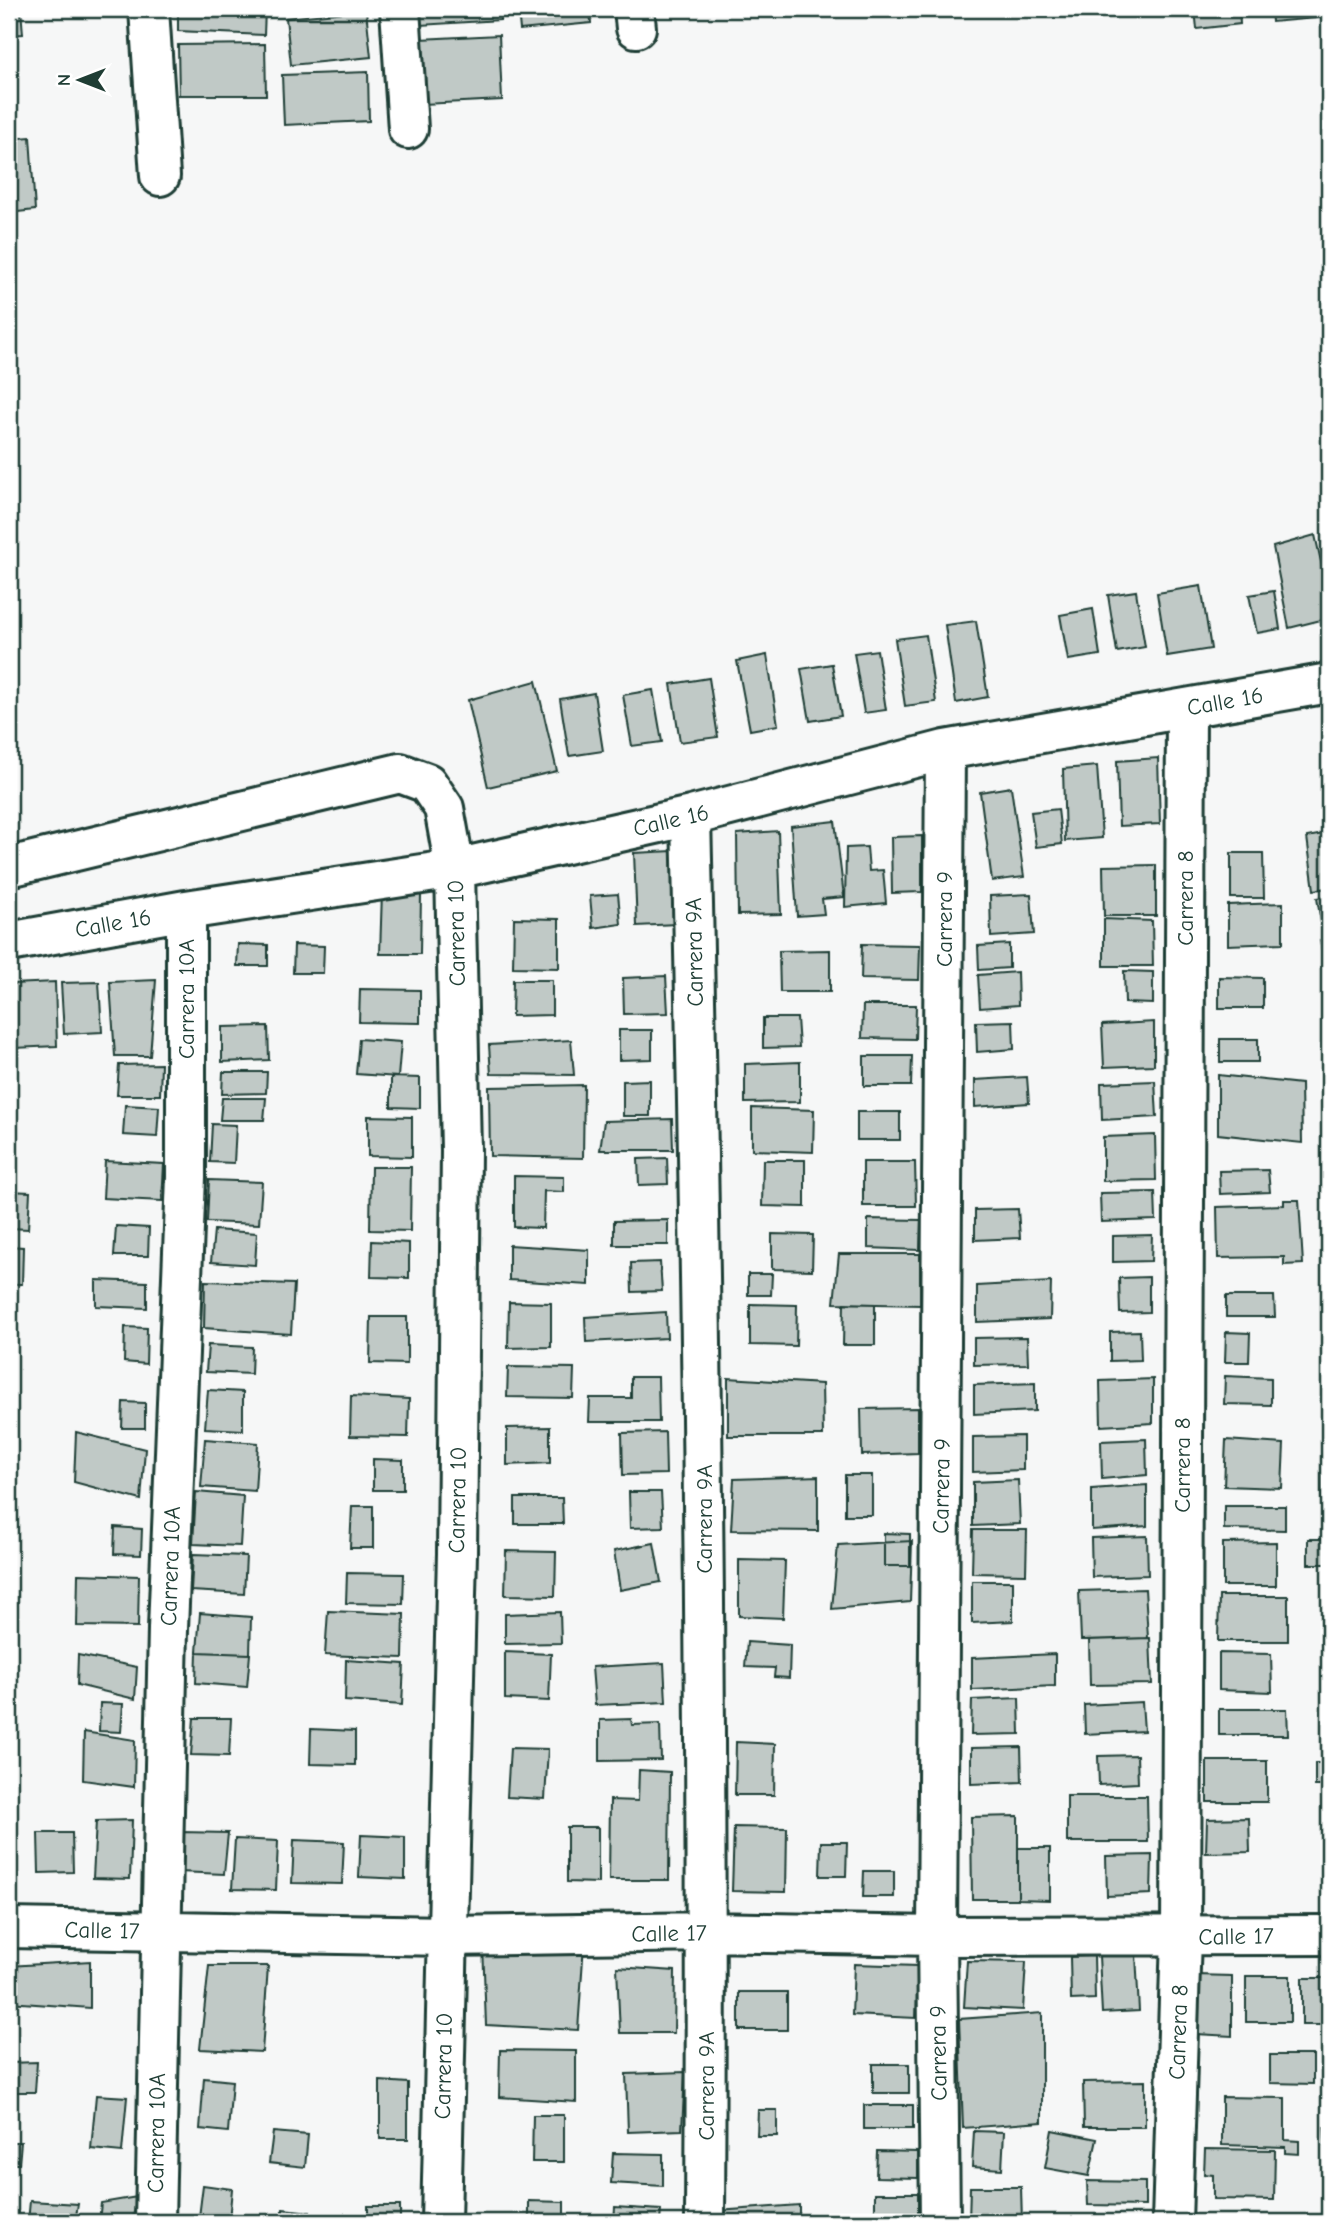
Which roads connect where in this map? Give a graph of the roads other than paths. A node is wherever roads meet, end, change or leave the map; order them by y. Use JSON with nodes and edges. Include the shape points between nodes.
{"nodes":[{"id":1,"x":149,"y":9,"type":"edge"},
{"id":2,"x":400,"y":9,"type":"edge"},
{"id":3,"x":408,"y":129,"type":"dead end"},
{"id":4,"x":160,"y":177,"type":"dead end"},
{"id":5,"x":1329,"y":683,"type":"edge"},
{"id":6,"x":1185,"y":708,"type":"junction"},
{"id":7,"x":945,"y":750,"type":"junction"},
{"id":8,"x":691,"y":816,"type":"junction"},
{"id":9,"x":9,"y":867,"type":"edge"},
{"id":10,"x":454,"y":869,"type":"junction"},
{"id":11,"x":186,"y":910,"type":"junction"},
{"id":12,"x":9,"y":942,"type":"edge"},
{"id":13,"x":9,"y":1928,"type":"edge"},
{"id":14,"x":159,"y":1931,"type":"junction"},
{"id":15,"x":707,"y":1932,"type":"junction"},
{"id":16,"x":1329,"y":1935,"type":"edge"},
{"id":17,"x":446,"y":1936,"type":"junction"},
{"id":18,"x":937,"y":1936,"type":"junction"},
{"id":19,"x":1181,"y":1936,"type":"junction"},
{"id":20,"x":155,"y":2222,"type":"edge"},
{"id":21,"x":441,"y":2222,"type":"edge"},
{"id":22,"x":705,"y":2222,"type":"edge"},
{"id":23,"x":940,"y":2222,"type":"edge"},
{"id":24,"x":1172,"y":2222,"type":"edge"}],
"edges":[{"from":1,"to":4,"type":"street"},
{"from":2,"to":3,"type":"street"},
{"from":5,"to":6,"type":"street","name":"Calle 16"},
{"from":6,"to":7,"type":"street","name":"Calle 16"},
{"from":6,"to":19,"type":"street","name":"Carrera 8"},
{"from":7,"to":8,"type":"street","name":"Calle 16"},
{"from":7,"to":18,"type":"street","name":"Carrera 9"},
{"from":8,"to":10,"type":"street","name":"Calle 16"},
{"from":8,"to":15,"type":"street","name":"Carrera 9A","via":[[702,1288]]},
{"from":9,"to":10,"type":"street","name":"Carrera 10","via":[[400,773],[427,783],[444,808]]},
{"from":10,"to":11,"type":"street","name":"Calle 16"},
{"from":10,"to":17,"type":"street","name":"Carrera 10","via":[[461,1151],[457,1553]]},
{"from":11,"to":12,"type":"street","name":"Calle 16"},
{"from":11,"to":14,"type":"street","name":"Carrera 10A","via":[[186,1177]]},
{"from":13,"to":14,"type":"street","name":"Calle 17"},
{"from":14,"to":17,"type":"street","name":"Calle 17"},
{"from":14,"to":20,"type":"street","name":"Carrera 10A"},
{"from":15,"to":17,"type":"street","name":"Calle 17"},
{"from":15,"to":18,"type":"street","name":"Calle 17"},
{"from":15,"to":22,"type":"street","name":"Carrera 9A"},
{"from":16,"to":19,"type":"street","name":"Calle 17"},
{"from":17,"to":21,"type":"street","name":"Carrera 10"},
{"from":18,"to":19,"type":"street","name":"Calle 17"},
{"from":18,"to":23,"type":"street","name":"Carrera 9"},
{"from":19,"to":24,"type":"street","name":"Carrera 8"}]}
